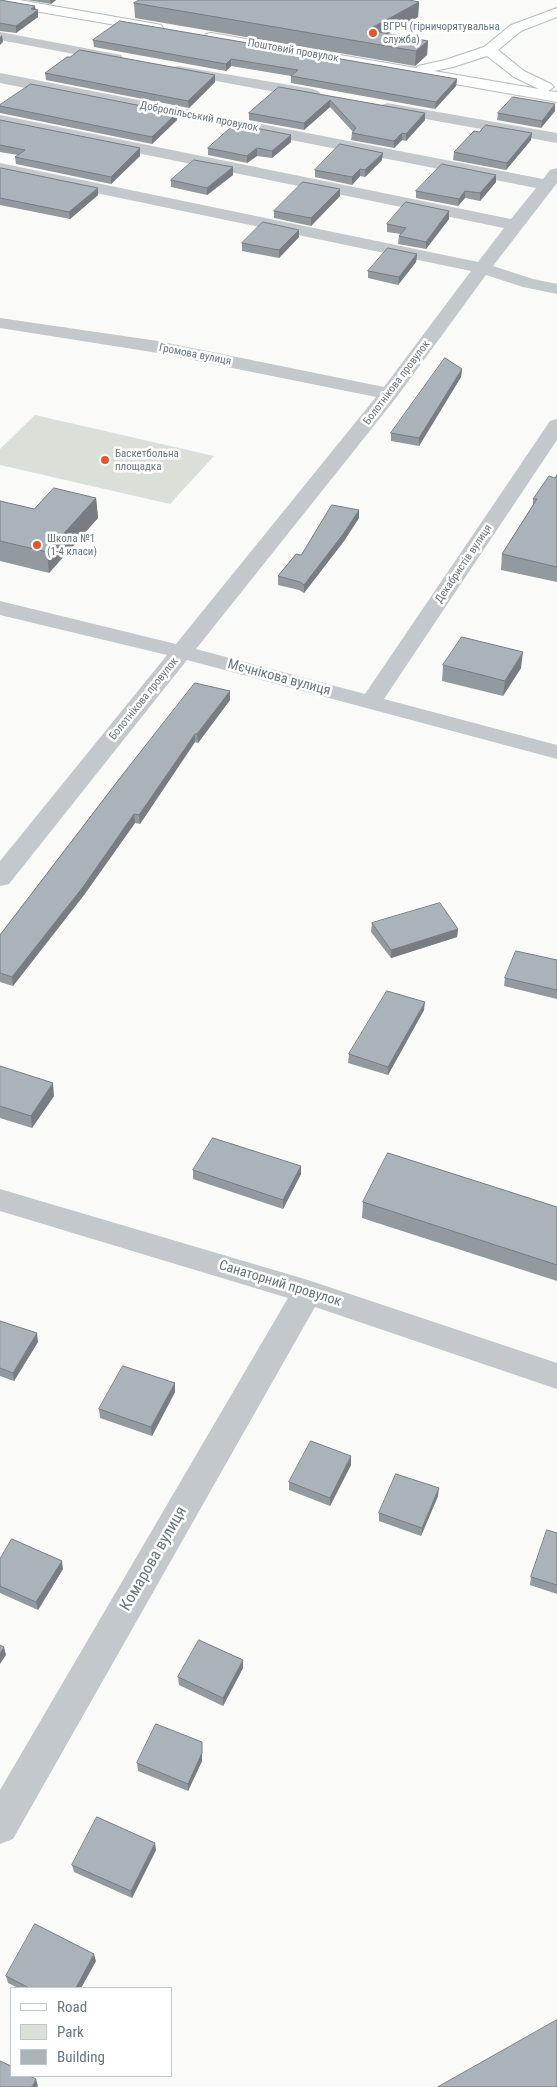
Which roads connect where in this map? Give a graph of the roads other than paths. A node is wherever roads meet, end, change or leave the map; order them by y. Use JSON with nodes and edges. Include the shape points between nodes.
{"nodes":[{"id":1,"x":0,"y":1,"type":"edge"},
{"id":2,"x":557,"y":12,"type":"edge"},
{"id":3,"x":173,"y":30,"type":"edge"},
{"id":4,"x":192,"y":34,"type":"edge"},
{"id":5,"x":0,"y":36,"type":"edge"},
{"id":6,"x":489,"y":50,"type":"junction"},
{"id":7,"x":128,"y":60,"type":"edge"},
{"id":8,"x":166,"y":67,"type":"edge"},
{"id":9,"x":404,"y":70,"type":"junction"},
{"id":10,"x":0,"y":78,"type":"edge"},
{"id":11,"x":557,"y":92,"type":"edge"},
{"id":12,"x":331,"y":97,"type":"edge"},
{"id":13,"x":557,"y":97,"type":"edge"},
{"id":14,"x":370,"y":104,"type":"edge"},
{"id":15,"x":0,"y":120,"type":"edge"},
{"id":16,"x":557,"y":138,"type":"edge"},
{"id":17,"x":0,"y":168,"type":"edge"},
{"id":18,"x":552,"y":178,"type":"edge"},
{"id":19,"x":515,"y":225,"type":"junction"},
{"id":20,"x":482,"y":268,"type":"junction"},
{"id":21,"x":557,"y":289,"type":"edge"},
{"id":22,"x":0,"y":324,"type":"edge"},
{"id":23,"x":389,"y":394,"type":"junction"},
{"id":24,"x":557,"y":425,"type":"edge"},
{"id":25,"x":0,"y":608,"type":"edge"},
{"id":26,"x":181,"y":652,"type":"junction"},
{"id":27,"x":370,"y":703,"type":"junction"},
{"id":28,"x":557,"y":752,"type":"edge"},
{"id":29,"x":0,"y":878,"type":"edge"},
{"id":30,"x":0,"y":1200,"type":"edge"},
{"id":31,"x":308,"y":1292,"type":"junction"},
{"id":32,"x":557,"y":1376,"type":"edge"},
{"id":33,"x":0,"y":1826,"type":"edge"}],
"edges":[{"from":1,"to":3,"type":"main road"},
{"from":2,"to":6,"type":"main road","via":[[516,28]]},
{"from":4,"to":9,"type":"main road","name":"Поштовий провулок"},
{"from":5,"to":7,"type":"street"},
{"from":6,"to":9,"type":"main road","via":[[424,70]]},
{"from":6,"to":11,"type":"main road","via":[[520,74]]},
{"from":8,"to":12,"type":"street"},
{"from":9,"to":13,"type":"main road","name":"Поштовий провулок"},
{"from":10,"to":18,"type":"street","name":"Добропільський провулок"},
{"from":14,"to":16,"type":"street"},
{"from":15,"to":19,"type":"street"},
{"from":17,"to":20,"type":"street"},
{"from":18,"to":19,"type":"street","name":"Болотнікова провулок"},
{"from":19,"to":20,"type":"street","name":"Болотнікова провулок"},
{"from":20,"to":21,"type":"street"},
{"from":20,"to":23,"type":"street","name":"Болотнікова провулок"},
{"from":22,"to":23,"type":"street","name":"Громова вулиця","via":[[158,347]]},
{"from":23,"to":26,"type":"street","name":"Болотнікова провулок"},
{"from":24,"to":27,"type":"street","name":"Декабристів вулиця"},
{"from":25,"to":26,"type":"street","name":"Мєчнікова вулиця"},
{"from":26,"to":27,"type":"street","name":"Мєчнікова вулиця"},
{"from":26,"to":29,"type":"street","name":"Болотнікова провулок"},
{"from":27,"to":28,"type":"street","name":"Мєчнікова вулиця"},
{"from":30,"to":31,"type":"street","name":"Санаторний провулок"},
{"from":31,"to":32,"type":"street","name":"Санаторний провулок"},
{"from":31,"to":33,"type":"street","name":"Комарова вулиця"}]}
